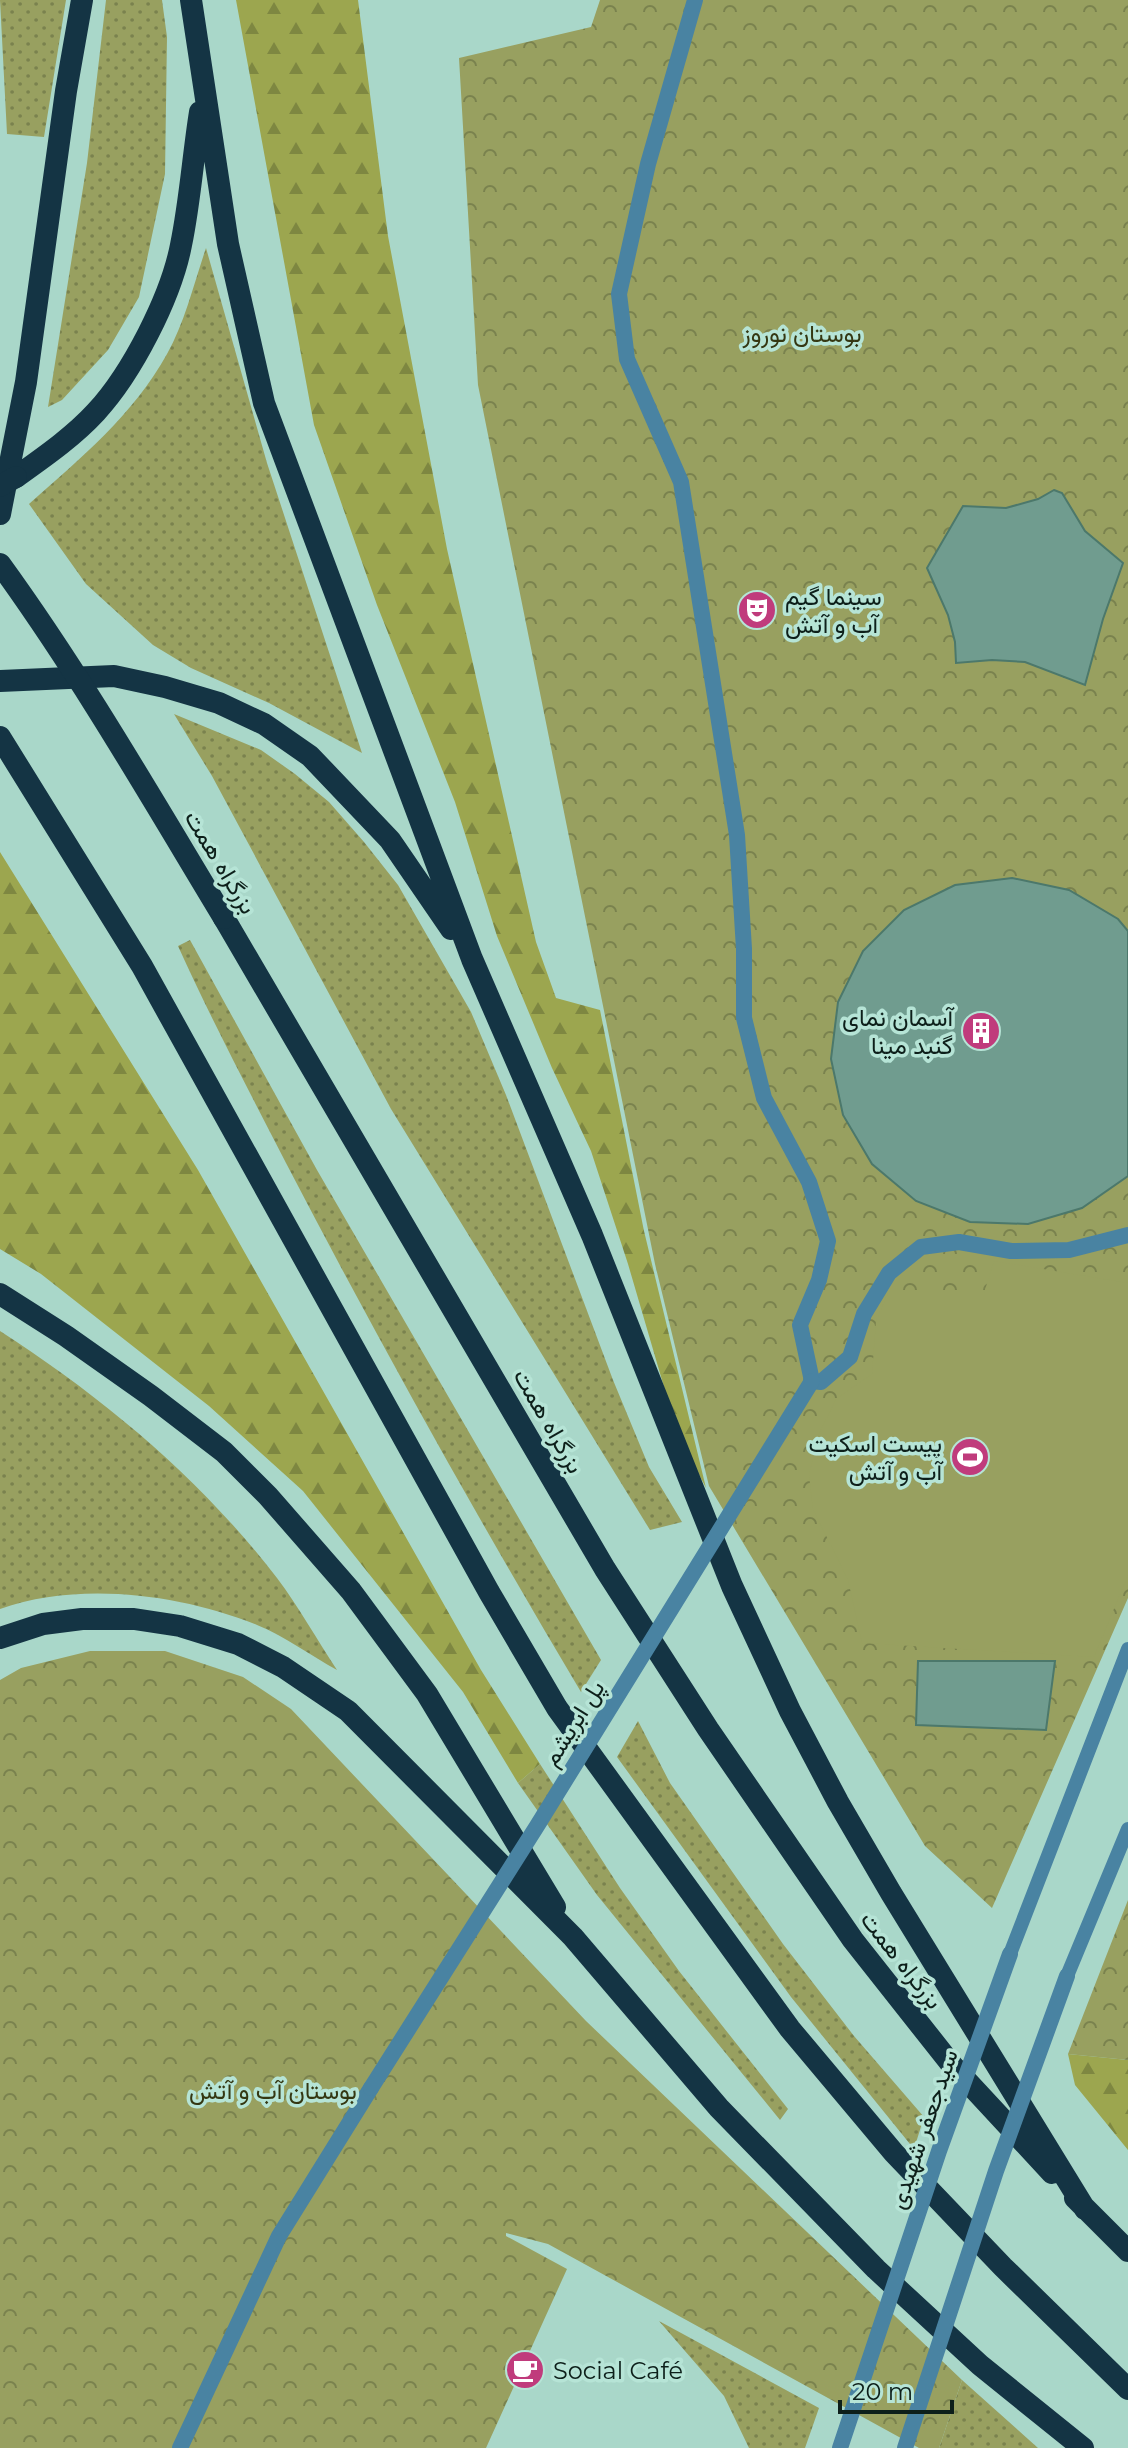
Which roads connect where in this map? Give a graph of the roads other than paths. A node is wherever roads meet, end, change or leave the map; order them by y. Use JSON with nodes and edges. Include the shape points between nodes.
{"nodes":[{"id":1,"x":82,"y":0,"type":"edge"},
{"id":2,"x":191,"y":0,"type":"edge"},
{"id":3,"x":695,"y":0,"type":"edge"},
{"id":4,"x":203,"y":87,"type":"junction"},
{"id":5,"x":8,"y":482,"type":"edge"},
{"id":6,"x":0,"y":514,"type":"edge"},
{"id":7,"x":0,"y":564,"type":"edge"},
{"id":8,"x":0,"y":681,"type":"edge"},
{"id":9,"x":0,"y":737,"type":"edge"},
{"id":10,"x":472,"y":959,"type":"junction"},
{"id":11,"x":1128,"y":1235,"type":"edge"},
{"id":12,"x":0,"y":1294,"type":"edge"},
{"id":13,"x":812,"y":1381,"type":"junction"},
{"id":14,"x":0,"y":1638,"type":"edge"},
{"id":15,"x":1128,"y":1649,"type":"edge"},
{"id":16,"x":1128,"y":1829,"type":"edge"},
{"id":17,"x":573,"y":1937,"type":"junction"},
{"id":18,"x":1010,"y":1954,"type":"joint"},
{"id":19,"x":1067,"y":1976,"type":"joint"},
{"id":20,"x":1085,"y":2209,"type":"junction"},
{"id":21,"x":1128,"y":2251,"type":"edge"},
{"id":22,"x":1128,"y":2389,"type":"edge"},
{"id":23,"x":180,"y":2448,"type":"edge"},
{"id":24,"x":840,"y":2448,"type":"edge"},
{"id":25,"x":905,"y":2448,"type":"edge"},
{"id":26,"x":1083,"y":2448,"type":"edge"}],
"edges":[{"from":1,"to":6,"type":"highway","via":[[26,382]]},
{"from":2,"to":4,"type":"highway"},
{"from":3,"to":13,"type":"street","via":[[648,164],[619,294],[627,359],[681,482],[737,835],[744,1018],[764,1098],[809,1182],[828,1241],[800,1325]]},
{"from":4,"to":5,"type":"highway","via":[[181,246],[135,359],[97,411]]},
{"from":4,"to":10,"type":"highway","via":[[228,244],[264,403]]},
{"from":7,"to":20,"type":"highway","name":"بزرگراه همت","bridge":true,"via":[[102,717],[597,1555],[708,1729],[853,1940],[951,2064]]},
{"from":8,"to":10,"type":"highway","via":[[114,676],[219,703],[264,724],[310,756],[390,840]]},
{"from":9,"to":22,"type":"highway","via":[[142,966],[557,1708],[790,2029],[884,2142]]},
{"from":10,"to":20,"type":"highway","via":[[592,1235],[726,1573],[790,1711],[891,1893]]},
{"from":11,"to":13,"type":"street","via":[[1069,1250],[1011,1251],[959,1242],[921,1247],[889,1273],[864,1314],[850,1357],[821,1382]]},
{"from":12,"to":17,"type":"highway","via":[[151,1396],[224,1452],[268,1496],[351,1591],[427,1694]]},
{"from":13,"to":23,"type":"street","name":"پل ابریشم","bridge":true,"via":[[279,2236]]},
{"from":14,"to":17,"type":"highway","via":[[43,1624],[134,1619],[238,1644],[283,1667],[348,1711]]},
{"from":15,"to":18,"type":"lane","name":"سیدجعفر شهیدی"},
{"from":16,"to":19,"type":"lane"},
{"from":17,"to":26,"type":"highway","via":[[719,2108],[876,2269],[980,2365]]},
{"from":18,"to":24,"type":"street","name":"سیدجعفر شهیدی","bridge":true},
{"from":19,"to":25,"type":"street","bridge":true},
{"from":20,"to":21,"type":"highway","name":"بزرگراه همت"}]}
